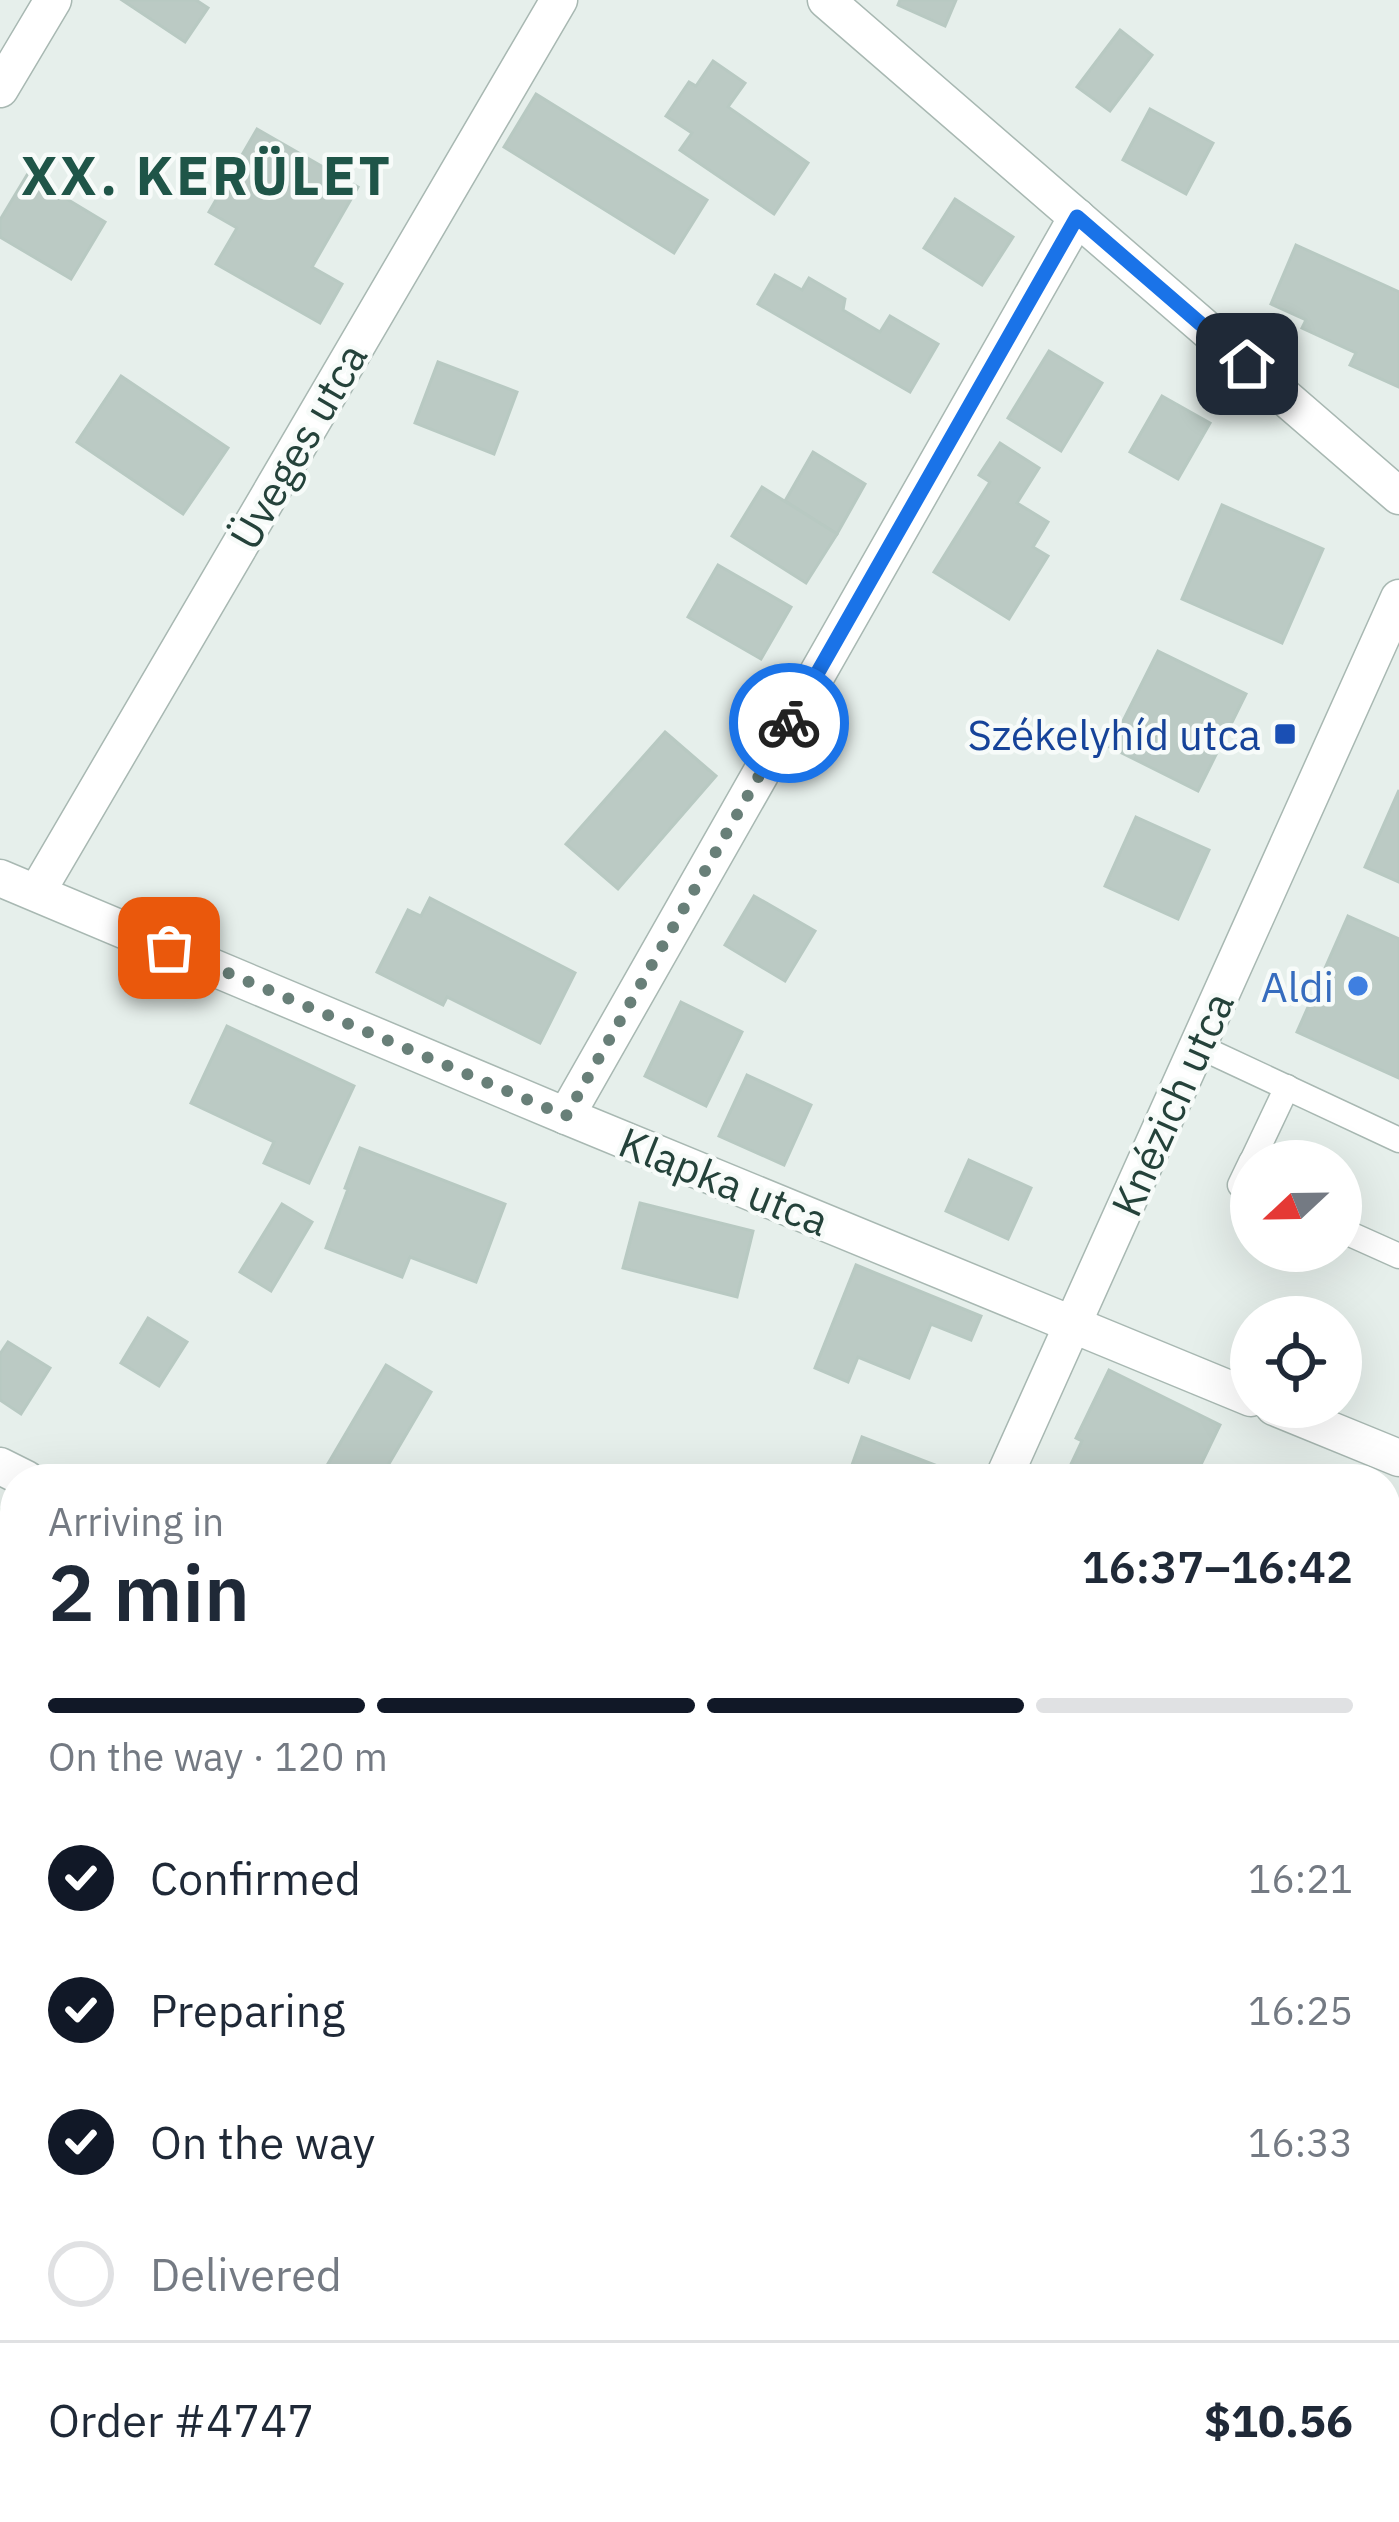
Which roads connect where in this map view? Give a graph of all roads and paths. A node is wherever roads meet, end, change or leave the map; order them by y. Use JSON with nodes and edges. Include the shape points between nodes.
{"nodes":[{"id":1,"x":52,"y":0,"type":"edge"},
{"id":2,"x":559,"y":0,"type":"edge"},
{"id":3,"x":826,"y":0,"type":"edge"},
{"id":4,"x":5,"y":71,"type":"edge"},
{"id":5,"x":1077,"y":217,"type":"junction"},
{"id":6,"x":1399,"y":496,"type":"edge"},
{"id":7,"x":1399,"y":598,"type":"edge"},
{"id":8,"x":0,"y":878,"type":"edge"},
{"id":9,"x":37,"y":892,"type":"junction"},
{"id":10,"x":1198,"y":1046,"type":"junction"},
{"id":11,"x":1287,"y":1087,"type":"junction"},
{"id":12,"x":566,"y":1116,"type":"junction"},
{"id":13,"x":1262,"y":1140,"type":"edge"},
{"id":14,"x":1399,"y":1140,"type":"edge"},
{"id":15,"x":1362,"y":1239,"type":"edge"},
{"id":16,"x":1399,"y":1256,"type":"edge"},
{"id":17,"x":1074,"y":1325,"type":"junction"},
{"id":18,"x":1230,"y":1389,"type":"edge"},
{"id":19,"x":1325,"y":1428,"type":"edge"},
{"id":20,"x":1399,"y":1458,"type":"edge"},
{"id":21,"x":1010,"y":1464,"type":"edge"}],
"edges":[{"from":1,"to":4,"type":"street"},
{"from":2,"to":9,"type":"street","name":"Üveges utca"},
{"from":3,"to":5,"type":"street"},
{"from":5,"to":6,"type":"street"},
{"from":5,"to":12,"type":"street"},
{"from":7,"to":10,"type":"street","name":"Knézich utca"},
{"from":8,"to":9,"type":"street","name":"Klapka utca"},
{"from":9,"to":12,"type":"street","name":"Klapka utca"},
{"from":10,"to":11,"type":"lane"},
{"from":10,"to":17,"type":"street","name":"Knézich utca"},
{"from":11,"to":13,"type":"lane"},
{"from":11,"to":14,"type":"lane"},
{"from":12,"to":17,"type":"street","name":"Klapka utca"},
{"from":15,"to":16,"type":"lane"},
{"from":17,"to":18,"type":"street","name":"Klapka utca"},
{"from":17,"to":21,"type":"street","name":"Knézich utca"},
{"from":19,"to":20,"type":"street"}]}
